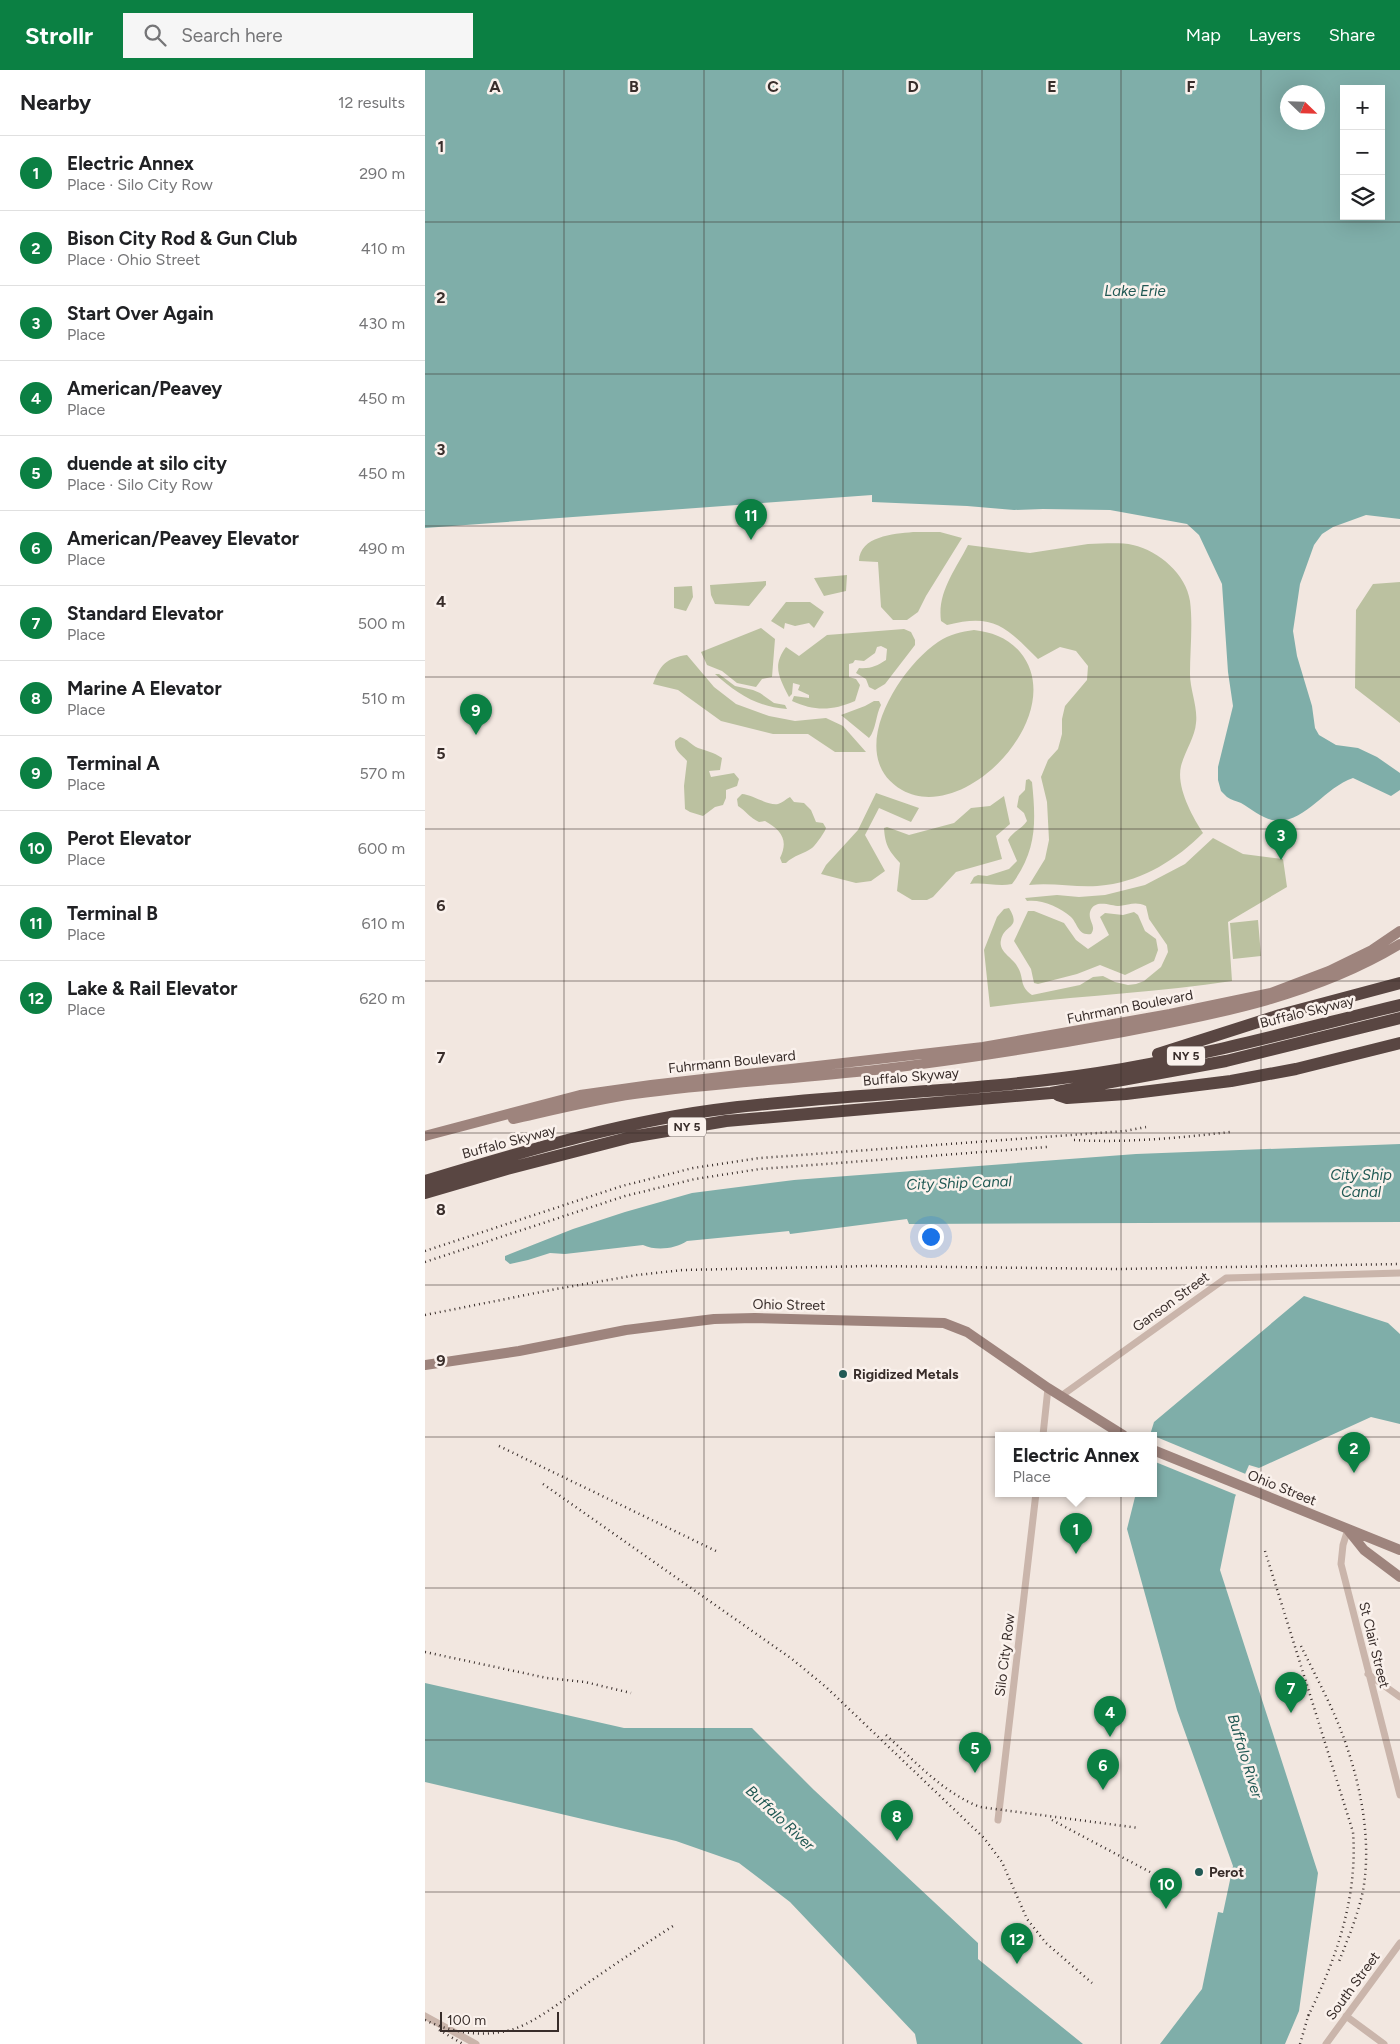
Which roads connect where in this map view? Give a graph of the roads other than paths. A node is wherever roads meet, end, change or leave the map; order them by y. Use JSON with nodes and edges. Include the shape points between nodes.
{"nodes":[{"id":1,"x":1400,"y":931,"type":"edge"},
{"id":2,"x":1400,"y":944,"type":"edge"},
{"id":3,"x":1400,"y":983,"type":"edge"},
{"id":4,"x":1281,"y":992,"type":"junction"},
{"id":5,"x":1400,"y":1005,"type":"edge"},
{"id":6,"x":1400,"y":1018,"type":"edge"},
{"id":7,"x":1400,"y":1043,"type":"edge"},
{"id":8,"x":1098,"y":1073,"type":"junction"},
{"id":9,"x":968,"y":1093,"type":"junction"},
{"id":10,"x":1051,"y":1093,"type":"junction"},
{"id":11,"x":954,"y":1094,"type":"junction"},
{"id":12,"x":487,"y":1122,"type":"junction"},
{"id":13,"x":425,"y":1136,"type":"edge"},
{"id":14,"x":425,"y":1141,"type":"edge"},
{"id":15,"x":429,"y":1180,"type":"edge"},
{"id":16,"x":425,"y":1193,"type":"edge"},
{"id":17,"x":1400,"y":1273,"type":"edge"},
{"id":18,"x":429,"y":1364,"type":"edge"},
{"id":19,"x":1048,"y":1388,"type":"junction"},
{"id":20,"x":1061,"y":1396,"type":"junction"},
{"id":21,"x":1043,"y":1432,"type":"edge"},
{"id":22,"x":1118,"y":1432,"type":"edge"},
{"id":23,"x":1157,"y":1452,"type":"edge"},
{"id":24,"x":1037,"y":1497,"type":"edge"},
{"id":25,"x":1347,"y":1529,"type":"junction"},
{"id":26,"x":1400,"y":1550,"type":"edge"},
{"id":27,"x":1400,"y":1577,"type":"edge"},
{"id":28,"x":1368,"y":1674,"type":"junction"},
{"id":29,"x":1400,"y":1698,"type":"edge"},
{"id":30,"x":1400,"y":1795,"type":"edge"},
{"id":31,"x":998,"y":1820,"type":"dead end"},
{"id":32,"x":1400,"y":1943,"type":"edge"},
{"id":33,"x":425,"y":2016,"type":"edge"},
{"id":34,"x":1346,"y":2016,"type":"junction"},
{"id":35,"x":476,"y":2044,"type":"edge"},
{"id":36,"x":1326,"y":2044,"type":"edge"},
{"id":37,"x":1384,"y":2044,"type":"edge"}],
"edges":[{"from":1,"to":4,"type":"street","name":"Fuhrmann Boulevard","via":[[1372,950]]},
{"from":2,"to":4,"type":"street","name":"Fuhrmann Boulevard","via":[[1345,973]]},
{"from":3,"to":8,"type":"highway","via":[[1279,1015]]},
{"from":4,"to":12,"type":"street","name":"Fuhrmann Boulevard","via":[[984,1051],[580,1095]]},
{"from":5,"to":8,"type":"highway","name":"Buffalo Skyway","number":"NY 5","via":[[1207,1052]]},
{"from":6,"to":10,"type":"highway","name":"Buffalo Skyway","number":"NY 5","via":[[1226,1061]]},
{"from":7,"to":10,"type":"highway","via":[[1296,1069],[1173,1090],[1067,1098]]},
{"from":8,"to":9,"type":"highway","name":"Buffalo Skyway","number":"NY 5"},
{"from":9,"to":10,"type":"highway","name":"Buffalo Skyway","number":"NY 5"},
{"from":9,"to":11,"type":"highway","name":"Buffalo Skyway","number":"NY 5"},
{"from":11,"to":15,"type":"highway","name":"Buffalo Skyway","number":"NY 5","via":[[730,1108],[638,1123]]},
{"from":11,"to":16,"type":"highway","name":"Buffalo Skyway","number":"NY 5","via":[[726,1121],[631,1137]]},
{"from":12,"to":13,"type":"street","name":"Fuhrmann Boulevard"},
{"from":12,"to":14,"type":"street","name":"Fuhrmann Boulevard"},
{"from":17,"to":20,"type":"street","name":"Ganson Street","via":[[1226,1278]]},
{"from":18,"to":19,"type":"street","name":"Ohio Street","via":[[626,1330],[714,1319],[944,1323],[967,1332]]},
{"from":19,"to":20,"type":"street","name":"Ohio Street"},
{"from":19,"to":21,"type":"street"},
{"from":20,"to":22,"type":"street","name":"Ohio Street"},
{"from":23,"to":25,"type":"street","name":"Ohio Street"},
{"from":24,"to":31,"type":"street","name":"Silo City Row"},
{"from":25,"to":26,"type":"street","name":"Ohio Street"},
{"from":25,"to":27,"type":"street","via":[[1364,1550]]},
{"from":25,"to":28,"type":"street","name":"St Clair Street","via":[[1341,1564]]},
{"from":28,"to":29,"type":"street"},
{"from":28,"to":30,"type":"street","name":"St Clair Street"},
{"from":32,"to":34,"type":"street","name":"South Street"},
{"from":33,"to":35,"type":"street"},
{"from":34,"to":36,"type":"street","name":"South Street"},
{"from":34,"to":37,"type":"street"}]}
